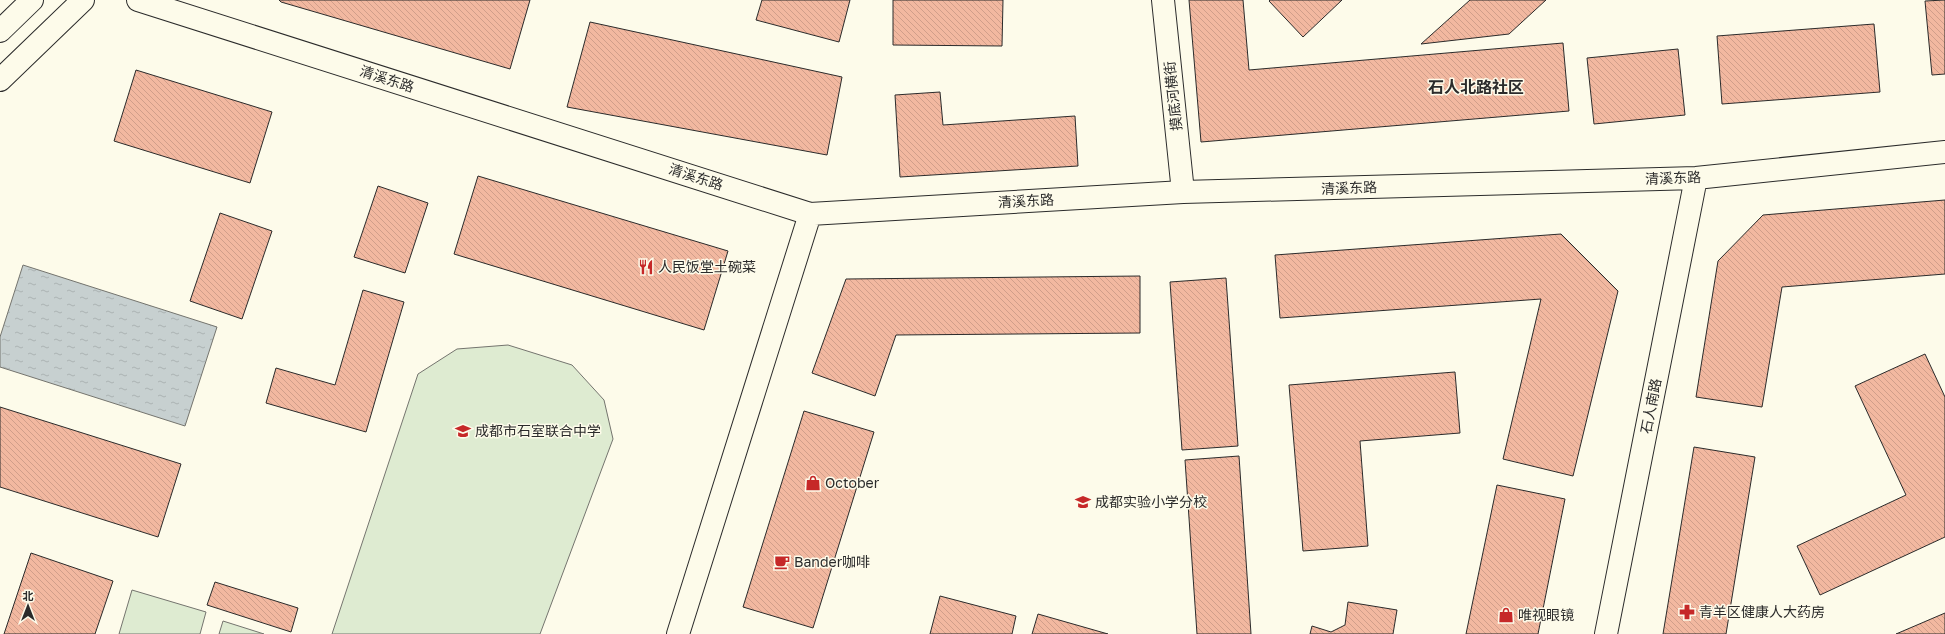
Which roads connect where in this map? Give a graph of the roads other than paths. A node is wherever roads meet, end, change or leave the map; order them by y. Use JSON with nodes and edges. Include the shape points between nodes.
{"nodes":[{"id":1,"x":32,"y":0,"type":"edge"},
{"id":2,"x":82,"y":0,"type":"edge"},
{"id":3,"x":138,"y":0,"type":"edge"},
{"id":4,"x":1163,"y":0,"type":"edge"},
{"id":5,"x":0,"y":31,"type":"edge"},
{"id":6,"x":0,"y":80,"type":"edge"},
{"id":7,"x":1945,"y":152,"type":"edge"},
{"id":8,"x":1696,"y":178,"type":"junction"},
{"id":9,"x":1183,"y":192,"type":"junction"},
{"id":10,"x":810,"y":214,"type":"junction"},
{"id":11,"x":678,"y":634,"type":"edge"},
{"id":12,"x":1606,"y":634,"type":"edge"}],
"edges":[{"from":1,"to":5,"type":"main road"},
{"from":2,"to":6,"type":"main road"},
{"from":3,"to":10,"type":"main road","name":"清溪东路"},
{"from":4,"to":9,"type":"main road","name":"摸底河横街"},
{"from":7,"to":8,"type":"main road","name":"清溪东路"},
{"from":8,"to":9,"type":"main road","name":"清溪东路"},
{"from":8,"to":12,"type":"main road","name":"石人南路"},
{"from":9,"to":10,"type":"main road","name":"清溪东路"},
{"from":10,"to":11,"type":"main road"}]}
